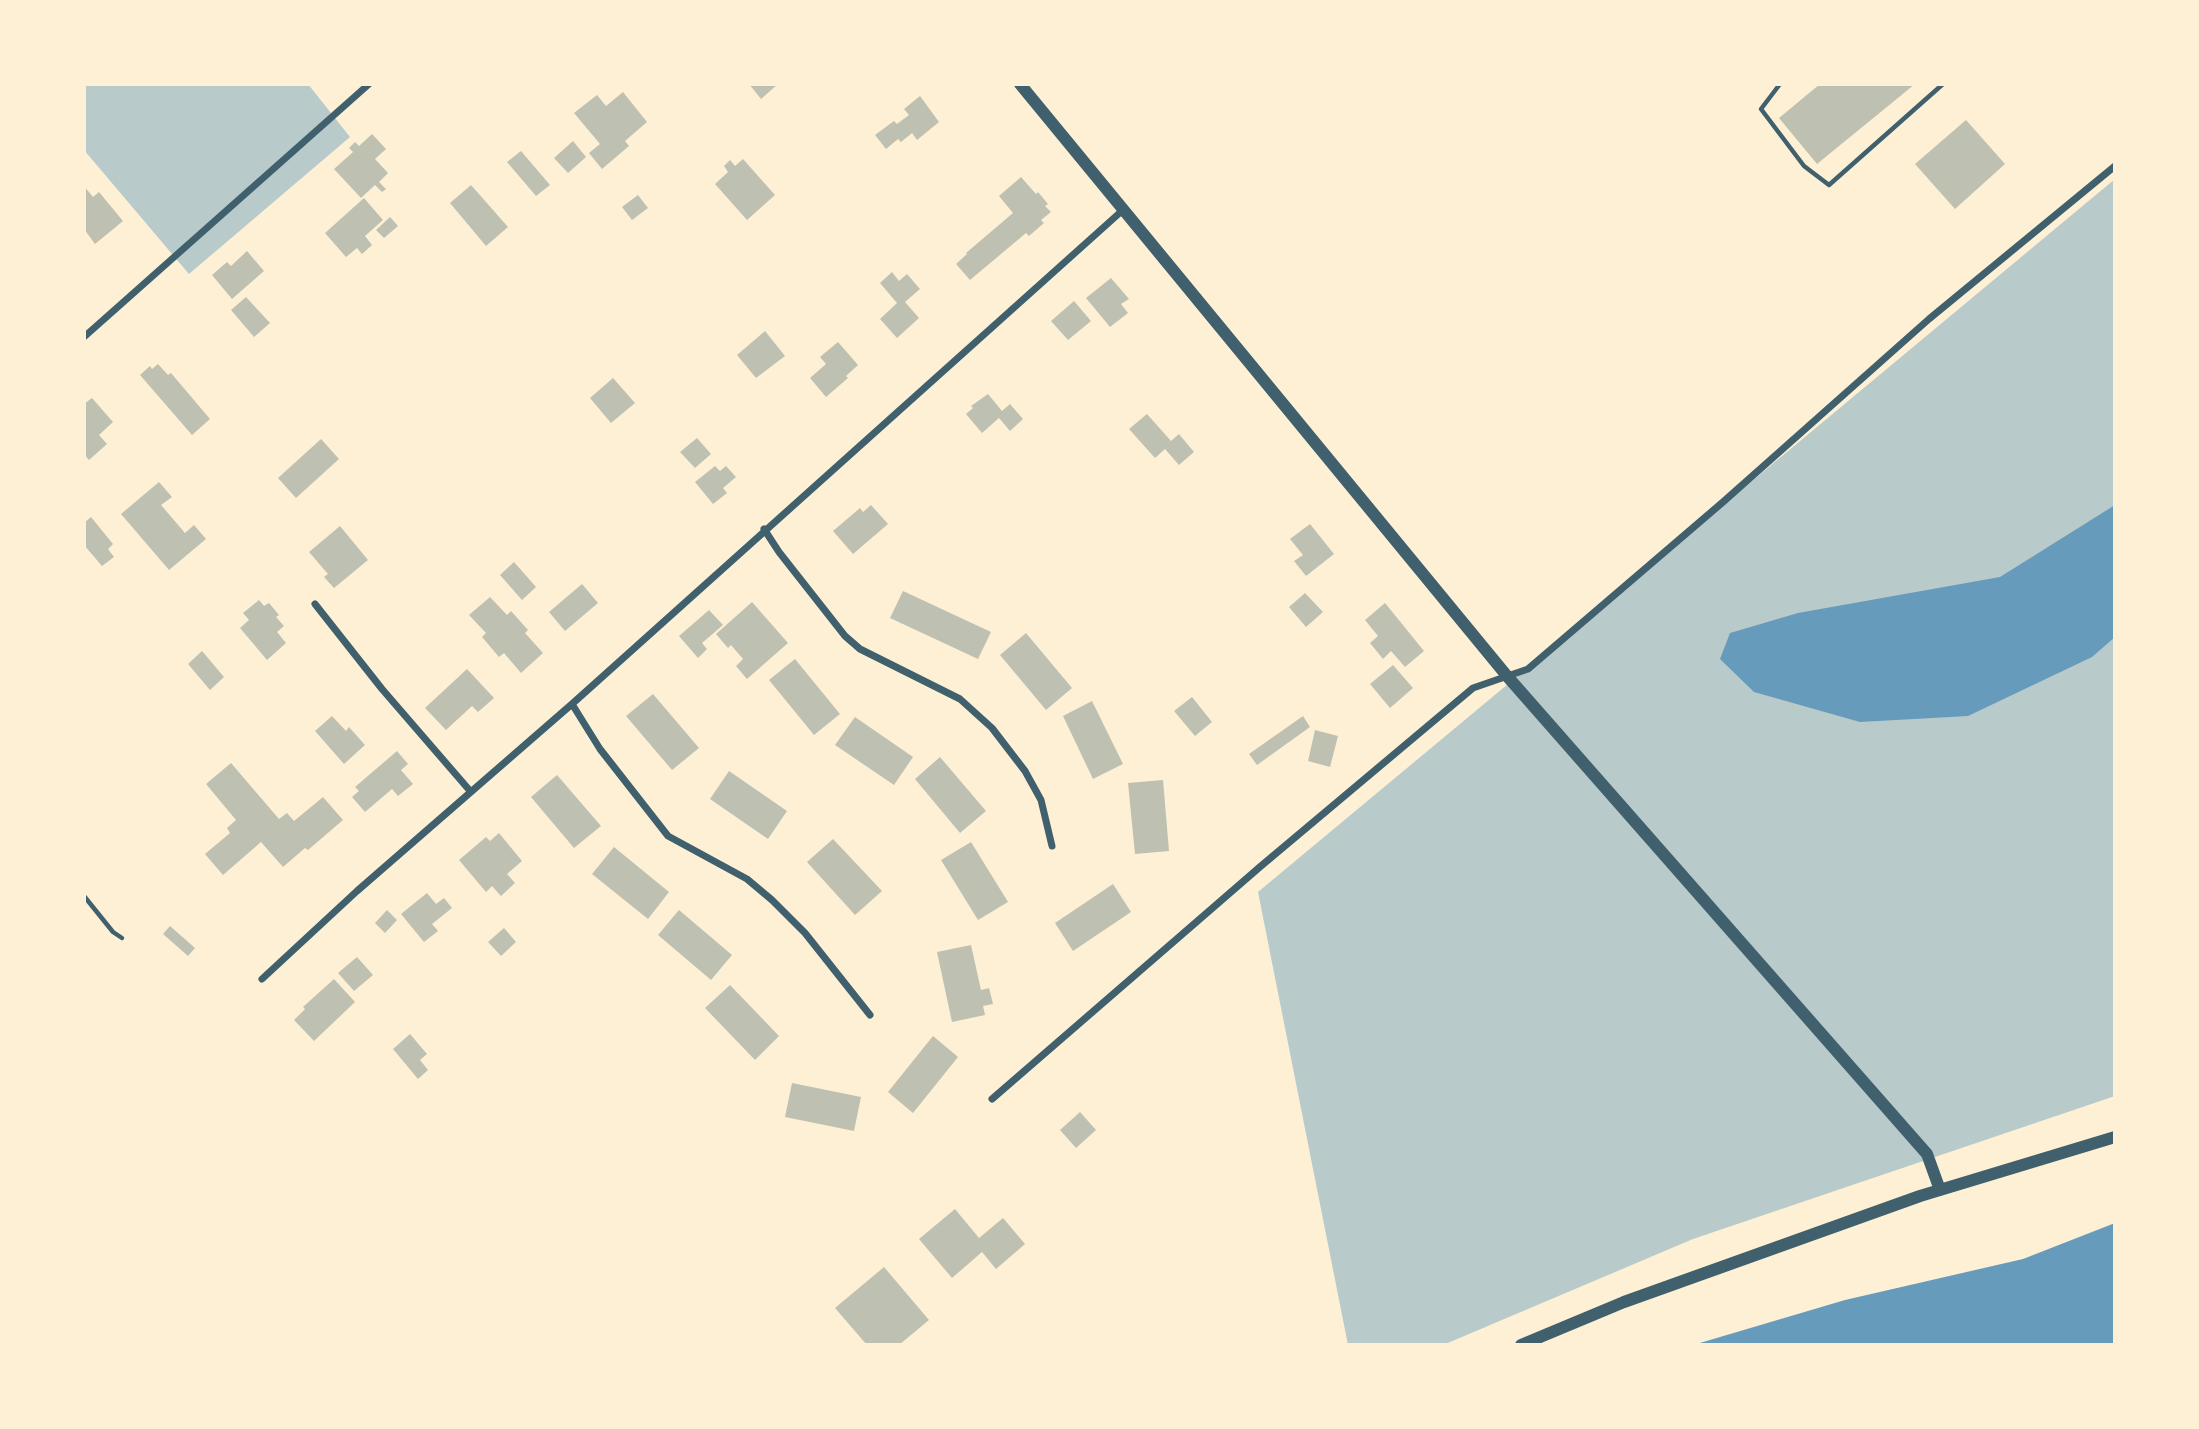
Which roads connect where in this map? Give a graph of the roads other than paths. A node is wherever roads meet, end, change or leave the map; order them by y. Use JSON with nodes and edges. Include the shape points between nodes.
{"nodes":[{"id":1,"x":369,"y":84,"type":"edge"},
{"id":2,"x":1020,"y":84,"type":"edge"},
{"id":3,"x":1780,"y":84,"type":"edge"},
{"id":4,"x":1943,"y":84,"type":"edge"},
{"id":5,"x":2115,"y":166,"type":"edge"},
{"id":6,"x":1124,"y":209,"type":"junction"},
{"id":7,"x":84,"y":337,"type":"edge"},
{"id":8,"x":764,"y":529,"type":"junction"},
{"id":9,"x":315,"y":604,"type":"dead end"},
{"id":10,"x":1507,"y":676,"type":"junction"},
{"id":11,"x":572,"y":704,"type":"junction"},
{"id":12,"x":471,"y":792,"type":"junction"},
{"id":13,"x":1052,"y":846,"type":"dead end"},
{"id":14,"x":84,"y":896,"type":"edge"},
{"id":15,"x":122,"y":938,"type":"dead end"},
{"id":16,"x":262,"y":979,"type":"dead end"},
{"id":17,"x":870,"y":1015,"type":"dead end"},
{"id":18,"x":992,"y":1099,"type":"dead end"},
{"id":19,"x":2115,"y":1136,"type":"edge"},
{"id":20,"x":1940,"y":1190,"type":"junction"},
{"id":21,"x":1521,"y":1345,"type":"edge"}],
"edges":[{"from":1,"to":7,"type":"street"},
{"from":2,"to":6,"type":"street"},
{"from":3,"to":4,"type":"lane","via":[[1761,109],[1804,166],[1829,185]]},
{"from":5,"to":10,"type":"street","via":[[1929,319],[1528,669]]},
{"from":6,"to":8,"type":"street"},
{"from":6,"to":10,"type":"street"},
{"from":8,"to":11,"type":"street"},
{"from":8,"to":13,"type":"street","via":[[845,636],[860,649],[960,699],[992,728],[1041,800]]},
{"from":9,"to":12,"type":"street"},
{"from":10,"to":18,"type":"street","via":[[1473,688]]},
{"from":10,"to":20,"type":"street","via":[[1927,1154]]},
{"from":11,"to":12,"type":"street"},
{"from":11,"to":17,"type":"street","via":[[600,749],[668,836],[747,879],[772,900],[806,933]]},
{"from":12,"to":16,"type":"street"},
{"from":14,"to":15,"type":"lane"},
{"from":19,"to":20,"type":"street"},
{"from":20,"to":21,"type":"street","via":[[1624,1302]]}]}
